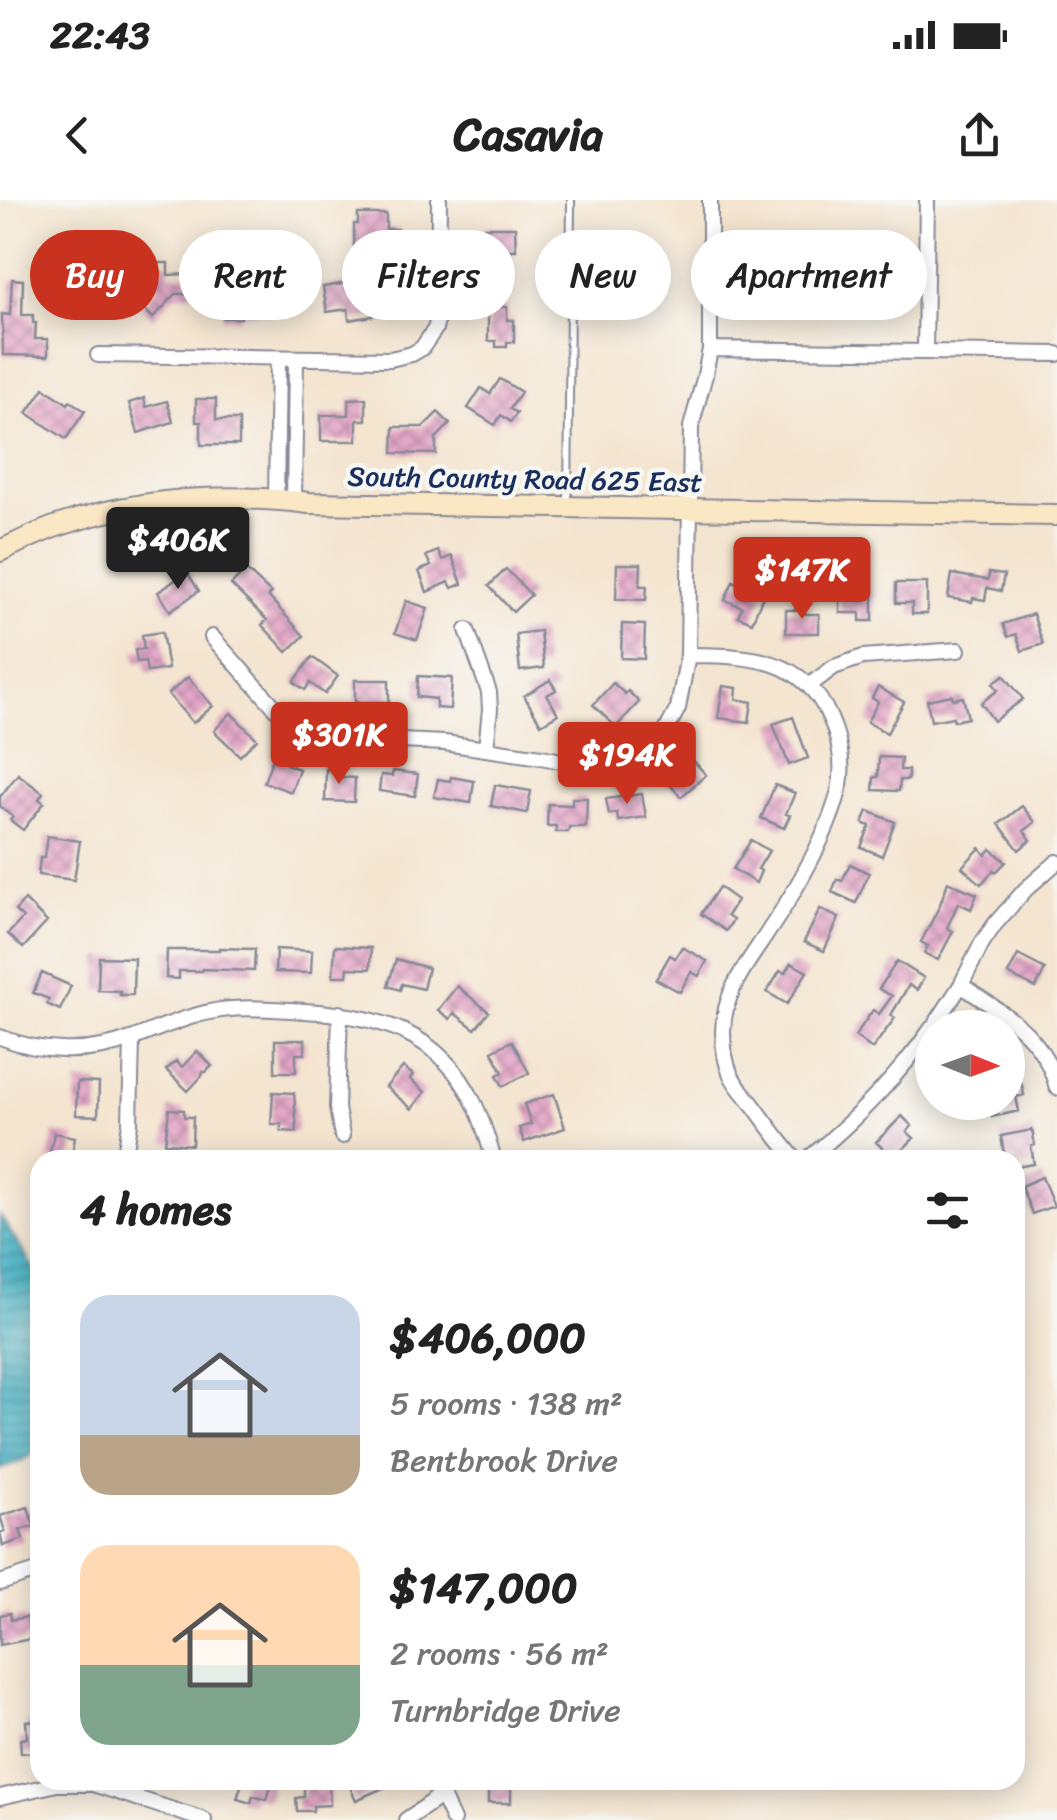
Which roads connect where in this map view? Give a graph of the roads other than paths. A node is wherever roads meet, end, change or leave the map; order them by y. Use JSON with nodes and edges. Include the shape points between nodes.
{"nodes":[{"id":1,"x":439,"y":200,"type":"edge"},
{"id":2,"x":571,"y":200,"type":"edge"},
{"id":3,"x":710,"y":200,"type":"edge"},
{"id":4,"x":927,"y":200,"type":"edge"},
{"id":5,"x":710,"y":349,"type":"junction"},
{"id":6,"x":925,"y":352,"type":"junction"},
{"id":7,"x":1057,"y":354,"type":"edge"},
{"id":8,"x":98,"y":355,"type":"dead end"},
{"id":9,"x":278,"y":358,"type":"junction"},
{"id":10,"x":296,"y":358,"type":"junction"},
{"id":11,"x":285,"y":500,"type":"junction"},
{"id":12,"x":568,"y":507,"type":"junction"},
{"id":13,"x":689,"y":510,"type":"junction"},
{"id":14,"x":1057,"y":515,"type":"edge"},
{"id":15,"x":0,"y":550,"type":"edge"},
{"id":16,"x":468,"y":630,"type":"dead end"},
{"id":17,"x":212,"y":637,"type":"dead end"},
{"id":18,"x":958,"y":650,"type":"dead end"},
{"id":19,"x":688,"y":655,"type":"junction"},
{"id":20,"x":810,"y":685,"type":"junction"},
{"id":21,"x":486,"y":748,"type":"junction"},
{"id":22,"x":1057,"y":862,"type":"edge"},
{"id":23,"x":962,"y":985,"type":"junction"},
{"id":24,"x":945,"y":1010,"type":"edge"},
{"id":25,"x":340,"y":1013,"type":"junction"},
{"id":26,"x":0,"y":1037,"type":"edge"},
{"id":27,"x":132,"y":1039,"type":"junction"},
{"id":28,"x":915,"y":1050,"type":"edge"},
{"id":29,"x":1057,"y":1088,"type":"edge"},
{"id":30,"x":342,"y":1136,"type":"dead end"},
{"id":31,"x":126,"y":1150,"type":"edge"},
{"id":32,"x":491,"y":1150,"type":"edge"},
{"id":33,"x":788,"y":1150,"type":"edge"},
{"id":34,"x":818,"y":1150,"type":"edge"},
{"id":35,"x":30,"y":1573,"type":"edge"},
{"id":36,"x":0,"y":1583,"type":"edge"},
{"id":37,"x":31,"y":1790,"type":"edge"},
{"id":38,"x":112,"y":1790,"type":"edge"},
{"id":39,"x":440,"y":1790,"type":"edge"},
{"id":40,"x":445,"y":1790,"type":"edge"},
{"id":41,"x":0,"y":1797,"type":"edge"},
{"id":42,"x":204,"y":1820,"type":"edge"},
{"id":43,"x":406,"y":1820,"type":"edge"},
{"id":44,"x":453,"y":1820,"type":"edge"}],
"edges":[{"from":1,"to":10,"type":"street","via":[[438,318],[422,348],[399,358]]},
{"from":2,"to":12,"type":"lane"},
{"from":3,"to":5,"type":"street"},
{"from":4,"to":6,"type":"street"},
{"from":5,"to":6,"type":"street"},
{"from":5,"to":13,"type":"street","via":[[691,427]]},
{"from":6,"to":7,"type":"street"},
{"from":8,"to":9,"type":"street"},
{"from":9,"to":10,"type":"street"},
{"from":9,"to":11,"type":"street"},
{"from":10,"to":11,"type":"street"},
{"from":11,"to":12,"type":"street","name":"South County Road 625 East"},
{"from":11,"to":15,"type":"street","name":"South County Road 625 East","via":[[212,498],[130,507]]},
{"from":12,"to":13,"type":"street","name":"South County Road 625 East"},
{"from":13,"to":14,"type":"street","name":"South County Road 625 East"},
{"from":13,"to":19,"type":"street"},
{"from":16,"to":21,"type":"street","via":[[489,692]]},
{"from":17,"to":21,"type":"street","via":[[280,714],[307,729],[339,738]]},
{"from":18,"to":20,"type":"street","via":[[863,658],[834,667]]},
{"from":19,"to":20,"type":"street","via":[[757,658]]},
{"from":19,"to":21,"type":"street","via":[[673,720],[636,757],[588,766]]},
{"from":20,"to":33,"type":"street","via":[[837,738],[840,786],[802,877],[738,975],[723,1032],[732,1078]]},
{"from":22,"to":23,"type":"street","via":[[995,924]]},
{"from":23,"to":24,"type":"street"},
{"from":23,"to":29,"type":"street","via":[[1030,1035]]},
{"from":25,"to":27,"type":"street","via":[[239,1007]]},
{"from":25,"to":30,"type":"street"},
{"from":25,"to":32,"type":"street","via":[[396,1027],[436,1052],[468,1092]]},
{"from":26,"to":27,"type":"street","via":[[60,1050]]},
{"from":27,"to":31,"type":"street"},
{"from":28,"to":34,"type":"street"},
{"from":35,"to":36,"type":"street"},
{"from":37,"to":41,"type":"street"},
{"from":38,"to":42,"type":"street"},
{"from":39,"to":43,"type":"street"},
{"from":40,"to":44,"type":"street"}]}
